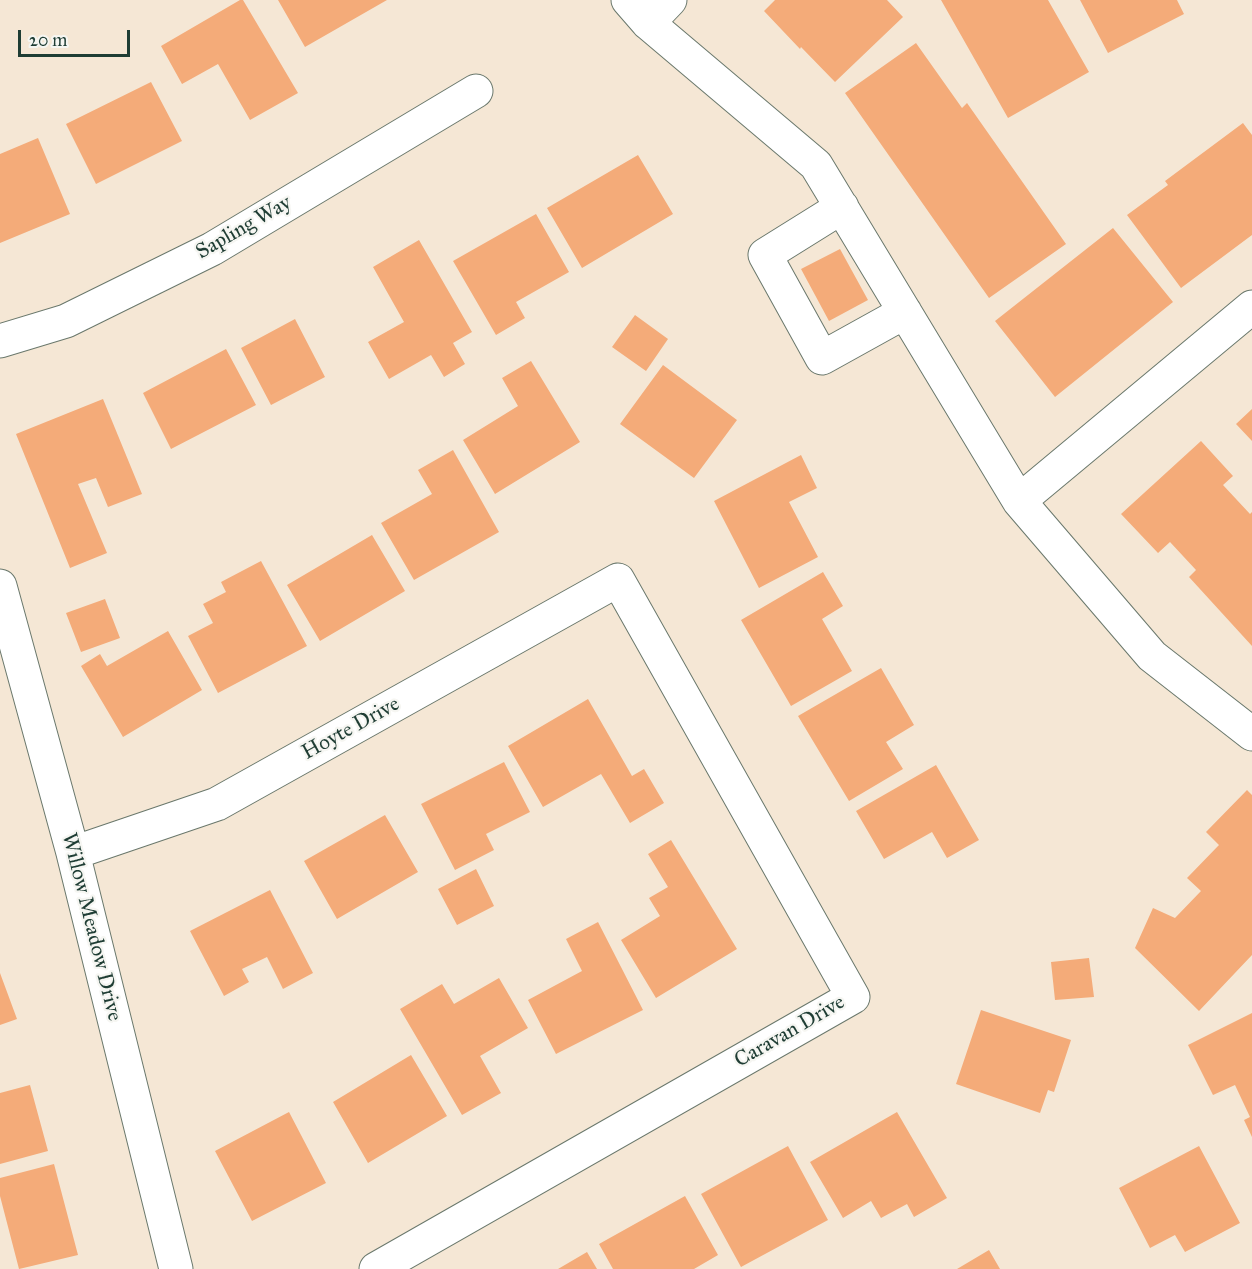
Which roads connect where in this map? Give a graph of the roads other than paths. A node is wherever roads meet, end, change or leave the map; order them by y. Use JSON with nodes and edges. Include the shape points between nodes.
{"nodes":[{"id":1,"x":670,"y":0,"type":"edge"},
{"id":2,"x":638,"y":12,"type":"edge"},
{"id":3,"x":476,"y":91,"type":"dead end"},
{"id":4,"x":842,"y":207,"type":"junction"},
{"id":5,"x":1252,"y":308,"type":"edge"},
{"id":6,"x":905,"y":312,"type":"junction"},
{"id":7,"x":0,"y":341,"type":"edge"},
{"id":8,"x":1019,"y":501,"type":"junction"},
{"id":9,"x":618,"y":579,"type":"joint"},
{"id":10,"x":0,"y":586,"type":"edge"},
{"id":11,"x":1252,"y":734,"type":"edge"},
{"id":12,"x":73,"y":853,"type":"junction"},
{"id":13,"x":176,"y":1269,"type":"edge"},
{"id":14,"x":376,"y":1269,"type":"edge"}],
"edges":[{"from":1,"to":2,"type":"street"},
{"from":2,"to":4,"type":"street","via":[[816,165]]},
{"from":3,"to":7,"type":"street","name":"Sapling Way","via":[[212,249],[66,321]]},
{"from":4,"to":6,"type":"street"},
{"from":4,"to":6,"type":"street","via":[[765,255],[822,358]]},
{"from":5,"to":8,"type":"street"},
{"from":6,"to":8,"type":"street"},
{"from":8,"to":11,"type":"street","via":[[1152,656]]},
{"from":9,"to":12,"type":"street","name":"Hoyte Drive","via":[[218,804]]},
{"from":9,"to":14,"type":"street","name":"Caravan Drive","via":[[853,997]]},
{"from":10,"to":12,"type":"street","name":"Willow Meadow Drive"},
{"from":12,"to":13,"type":"street","name":"Willow Meadow Drive"}]}
